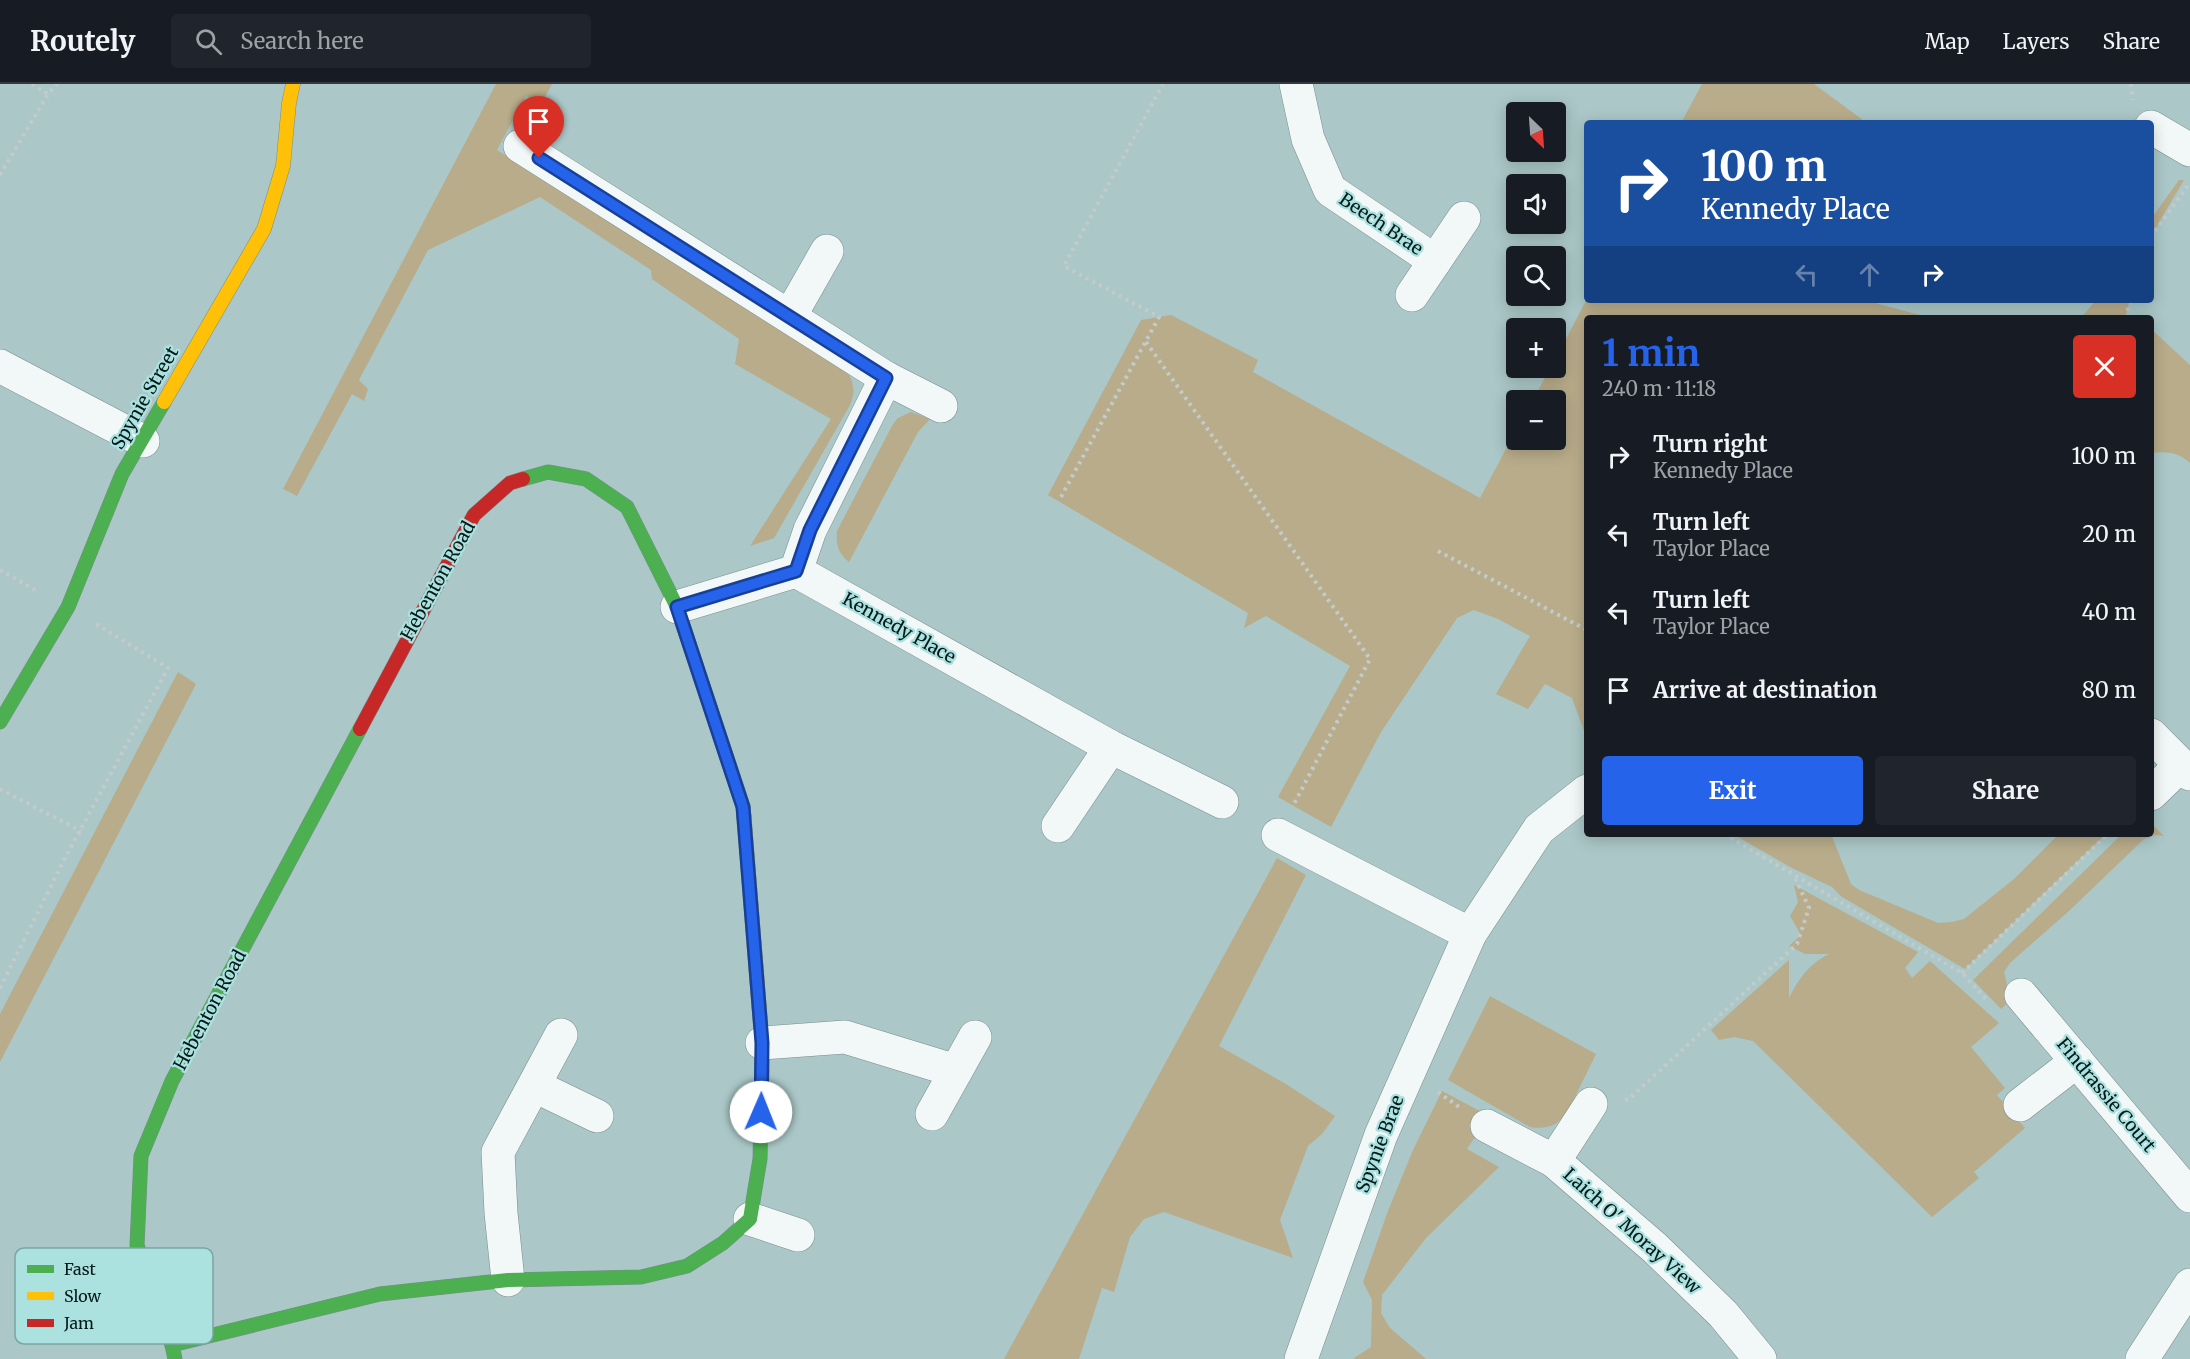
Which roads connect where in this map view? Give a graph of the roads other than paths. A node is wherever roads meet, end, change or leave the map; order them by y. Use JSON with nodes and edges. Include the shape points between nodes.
{"nodes":[{"id":1,"x":293,"y":84,"type":"edge"},
{"id":2,"x":1296,"y":84,"type":"edge"},
{"id":3,"x":2154,"y":129,"type":"edge"},
{"id":4,"x":520,"y":146,"type":"dead end"},
{"id":5,"x":2190,"y":150,"type":"edge"},
{"id":6,"x":1464,"y":218,"type":"dead end"},
{"id":7,"x":827,"y":251,"type":"dead end"},
{"id":8,"x":1435,"y":261,"type":"junction"},
{"id":9,"x":1412,"y":295,"type":"dead end"},
{"id":10,"x":790,"y":316,"type":"junction"},
{"id":11,"x":0,"y":366,"type":"edge"},
{"id":12,"x":886,"y":378,"type":"junction"},
{"id":13,"x":941,"y":406,"type":"dead end"},
{"id":14,"x":143,"y":441,"type":"junction"},
{"id":15,"x":796,"y":571,"type":"junction"},
{"id":16,"x":677,"y":607,"type":"junction"},
{"id":17,"x":0,"y":722,"type":"edge"},
{"id":18,"x":2154,"y":738,"type":"edge"},
{"id":19,"x":1111,"y":747,"type":"junction"},
{"id":20,"x":2186,"y":770,"type":"edge"},
{"id":21,"x":2154,"y":792,"type":"edge"},
{"id":22,"x":1584,"y":793,"type":"edge"},
{"id":23,"x":1222,"y":802,"type":"dead end"},
{"id":24,"x":1058,"y":826,"type":"dead end"},
{"id":25,"x":1278,"y":835,"type":"road end"},
{"id":26,"x":1470,"y":934,"type":"junction"},
{"id":27,"x":2021,"y":995,"type":"road end"},
{"id":28,"x":561,"y":1035,"type":"dead end"},
{"id":29,"x":975,"y":1037,"type":"dead end"},
{"id":30,"x":762,"y":1043,"type":"junction"},
{"id":31,"x":2077,"y":1061,"type":"junction"},
{"id":32,"x":956,"y":1071,"type":"junction"},
{"id":33,"x":535,"y":1086,"type":"junction"},
{"id":34,"x":1591,"y":1104,"type":"road end"},
{"id":35,"x":2020,"y":1105,"type":"dead end"},
{"id":36,"x":932,"y":1114,"type":"dead end"},
{"id":37,"x":597,"y":1116,"type":"dead end"},
{"id":38,"x":1487,"y":1126,"type":"road end"},
{"id":39,"x":1554,"y":1161,"type":"junction"},
{"id":40,"x":2190,"y":1196,"type":"edge"},
{"id":41,"x":750,"y":1219,"type":"junction"},
{"id":42,"x":798,"y":1235,"type":"dead end"},
{"id":43,"x":138,"y":1248,"type":"edge"},
{"id":44,"x":508,"y":1280,"type":"junction"},
{"id":45,"x":2190,"y":1285,"type":"edge"},
{"id":46,"x":213,"y":1335,"type":"edge"},
{"id":47,"x":176,"y":1344,"type":"edge"},
{"id":48,"x":172,"y":1345,"type":"joint"},
{"id":49,"x":175,"y":1359,"type":"edge"},
{"id":50,"x":1301,"y":1359,"type":"edge"},
{"id":51,"x":1760,"y":1359,"type":"edge"},
{"id":52,"x":2142,"y":1359,"type":"edge"}],
"edges":[{"from":1,"to":14,"type":"street","name":"Spynie Street","via":[[283,166],[264,229]]},
{"from":2,"to":8,"type":"street","name":"Beech Brae","via":[[1308,139],[1330,190]]},
{"from":3,"to":5,"type":"street"},
{"from":4,"to":10,"type":"street"},
{"from":6,"to":8,"type":"street","name":"Beech Brae"},
{"from":7,"to":10,"type":"street"},
{"from":8,"to":9,"type":"street","name":"Beech Brae"},
{"from":10,"to":12,"type":"street"},
{"from":11,"to":14,"type":"street"},
{"from":12,"to":13,"type":"street"},
{"from":12,"to":15,"type":"street","via":[[810,530]]},
{"from":14,"to":17,"type":"street","name":"Spynie Street","via":[[122,474],[68,608]]},
{"from":15,"to":16,"type":"street"},
{"from":15,"to":19,"type":"street","name":"Kennedy Place"},
{"from":16,"to":30,"type":"street","name":"Hebenton Road","via":[[743,807]]},
{"from":16,"to":43,"type":"street","name":"Hebenton Road","via":[[627,507],[586,479],[548,472],[510,483],[474,515],[172,1081],[141,1156]]},
{"from":18,"to":20,"type":"street"},
{"from":19,"to":23,"type":"street","name":"Kennedy Place"},
{"from":19,"to":24,"type":"street"},
{"from":20,"to":21,"type":"street"},
{"from":22,"to":26,"type":"street","name":"Spynie Brae","via":[[1539,829]]},
{"from":25,"to":26,"type":"street"},
{"from":26,"to":50,"type":"street","name":"Spynie Brae","via":[[1381,1135]]},
{"from":27,"to":31,"type":"street","name":"Findrassie Court"},
{"from":28,"to":33,"type":"street"},
{"from":29,"to":32,"type":"street"},
{"from":30,"to":32,"type":"street","via":[[845,1037]]},
{"from":30,"to":41,"type":"street","name":"Hebenton Road","via":[[760,1159]]},
{"from":31,"to":35,"type":"street"},
{"from":31,"to":40,"type":"street","name":"Findrassie Court"},
{"from":32,"to":36,"type":"street"},
{"from":33,"to":37,"type":"street"},
{"from":33,"to":44,"type":"street","via":[[498,1152]]},
{"from":34,"to":39,"type":"street"},
{"from":38,"to":39,"type":"street","name":"Laich O' Moray View"},
{"from":39,"to":51,"type":"street","name":"Laich O' Moray View","via":[[1655,1248],[1723,1314]]},
{"from":41,"to":42,"type":"street"},
{"from":41,"to":44,"type":"street","via":[[723,1243],[687,1266],[641,1277]]},
{"from":44,"to":46,"type":"street","via":[[380,1294]]},
{"from":45,"to":52,"type":"street"},
{"from":47,"to":48,"type":"street"},
{"from":48,"to":49,"type":"street","name":"Hebenton Road"}]}
